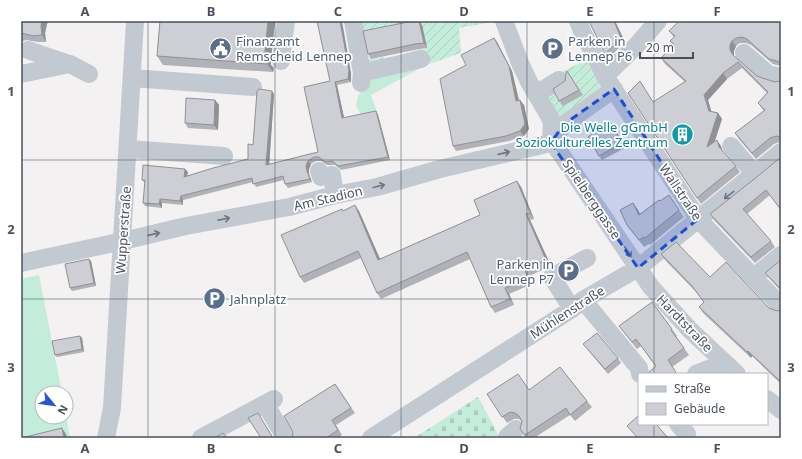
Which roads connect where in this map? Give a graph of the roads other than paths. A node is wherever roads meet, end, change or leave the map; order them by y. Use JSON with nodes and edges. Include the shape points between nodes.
{"nodes":[{"id":1,"x":135,"y":21,"type":"edge"},
{"id":2,"x":286,"y":21,"type":"edge"},
{"id":3,"x":353,"y":21,"type":"edge"},
{"id":4,"x":504,"y":21,"type":"edge"},
{"id":5,"x":578,"y":21,"type":"edge"},
{"id":6,"x":658,"y":21,"type":"edge"},
{"id":7,"x":28,"y":50,"type":"dead end"},
{"id":8,"x":744,"y":53,"type":"dead end"},
{"id":9,"x":421,"y":59,"type":"dead end"},
{"id":10,"x":281,"y":61,"type":"dead end"},
{"id":11,"x":70,"y":64,"type":"junction"},
{"id":12,"x":21,"y":74,"type":"edge"},
{"id":13,"x":89,"y":74,"type":"dead end"},
{"id":14,"x":781,"y":77,"type":"edge"},
{"id":15,"x":132,"y":78,"type":"junction"},
{"id":16,"x":559,"y":80,"type":"dead end"},
{"id":17,"x":610,"y":82,"type":"junction"},
{"id":18,"x":253,"y":87,"type":"dead end"},
{"id":19,"x":536,"y":94,"type":"junction"},
{"id":20,"x":551,"y":143,"type":"junction"},
{"id":21,"x":731,"y":146,"type":"dead end"},
{"id":22,"x":128,"y":149,"type":"junction"},
{"id":23,"x":781,"y":152,"type":"edge"},
{"id":24,"x":224,"y":156,"type":"dead end"},
{"id":25,"x":319,"y":171,"type":"dead end"},
{"id":26,"x":755,"y":174,"type":"junction"},
{"id":27,"x":335,"y":195,"type":"junction"},
{"id":28,"x":698,"y":219,"type":"junction"},
{"id":29,"x":123,"y":242,"type":"junction"},
{"id":30,"x":781,"y":255,"type":"edge"},
{"id":31,"x":587,"y":258,"type":"dead end"},
{"id":32,"x":21,"y":263,"type":"edge"},
{"id":33,"x":638,"y":268,"type":"junction"},
{"id":34,"x":754,"y":277,"type":"junction"},
{"id":35,"x":578,"y":305,"type":"junction"},
{"id":36,"x":781,"y":306,"type":"edge"},
{"id":37,"x":731,"y":368,"type":"edge"},
{"id":38,"x":640,"y":373,"type":"edge"},
{"id":39,"x":702,"y":373,"type":"edge"},
{"id":40,"x":768,"y":400,"type":"edge"},
{"id":41,"x":781,"y":410,"type":"edge"},
{"id":42,"x":106,"y":438,"type":"edge"},
{"id":43,"x":201,"y":438,"type":"edge"},
{"id":44,"x":286,"y":438,"type":"edge"},
{"id":45,"x":371,"y":438,"type":"edge"}],
"edges":[{"from":1,"to":15,"type":"street","name":"Wupperstraße"},
{"from":2,"to":10,"type":"street"},
{"from":3,"to":9,"type":"street","via":[[362,78]]},
{"from":4,"to":19,"type":"street","via":[[520,63]]},
{"from":5,"to":17,"type":"street","name":"Wallstraße"},
{"from":6,"to":17,"type":"street"},
{"from":7,"to":11,"type":"street"},
{"from":8,"to":14,"type":"street","via":[[768,74]]},
{"from":11,"to":12,"type":"street"},
{"from":11,"to":13,"type":"street"},
{"from":15,"to":18,"type":"street"},
{"from":15,"to":22,"type":"street","name":"Wupperstraße"},
{"from":16,"to":19,"type":"street"},
{"from":17,"to":20,"type":"street","via":[[563,125]]},
{"from":17,"to":28,"type":"street","name":"Wallstraße"},
{"from":19,"to":20,"type":"street","via":[[552,121]]},
{"from":27,"to":20,"type":"street","name":"Am Stadion","one_way":true,"via":[[377,187],[440,169]]},
{"from":20,"to":33,"type":"street","name":"Spielberggasse","one_way":true},
{"from":21,"to":26,"type":"street"},
{"from":22,"to":24,"type":"street"},
{"from":22,"to":29,"type":"street","name":"Wupperstraße"},
{"from":23,"to":26,"type":"street","name":"Mühlenstraße"},
{"from":25,"to":27,"type":"street","via":[[321,177],[332,175]]},
{"from":26,"to":28,"type":"street","name":"Mühlenstraße","one_way":true},
{"from":29,"to":27,"type":"street","name":"Am Stadion","one_way":true},
{"from":28,"to":33,"type":"street","name":"Mühlenstraße"},
{"from":28,"to":34,"type":"street","name":"Wallstraße"},
{"from":29,"to":32,"type":"street","name":"Am Stadion"},
{"from":29,"to":42,"type":"street","name":"Wupperstraße","via":[[112,408]]},
{"from":30,"to":34,"type":"street"},
{"from":31,"to":35,"type":"street","via":[[552,277]]},
{"from":33,"to":35,"type":"street","name":"Mühlenstraße"},
{"from":33,"to":37,"type":"street","name":"Hardtstraße","via":[[656,293],[690,330]]},
{"from":34,"to":36,"type":"street","name":"Wallstraße"},
{"from":35,"to":38,"type":"street","via":[[639,368]]},
{"from":35,"to":45,"type":"street","name":"Mühlenstraße"},
{"from":37,"to":39,"type":"street"},
{"from":40,"to":41,"type":"street"},
{"from":43,"to":44,"type":"street","via":[[270,401]]}]}
